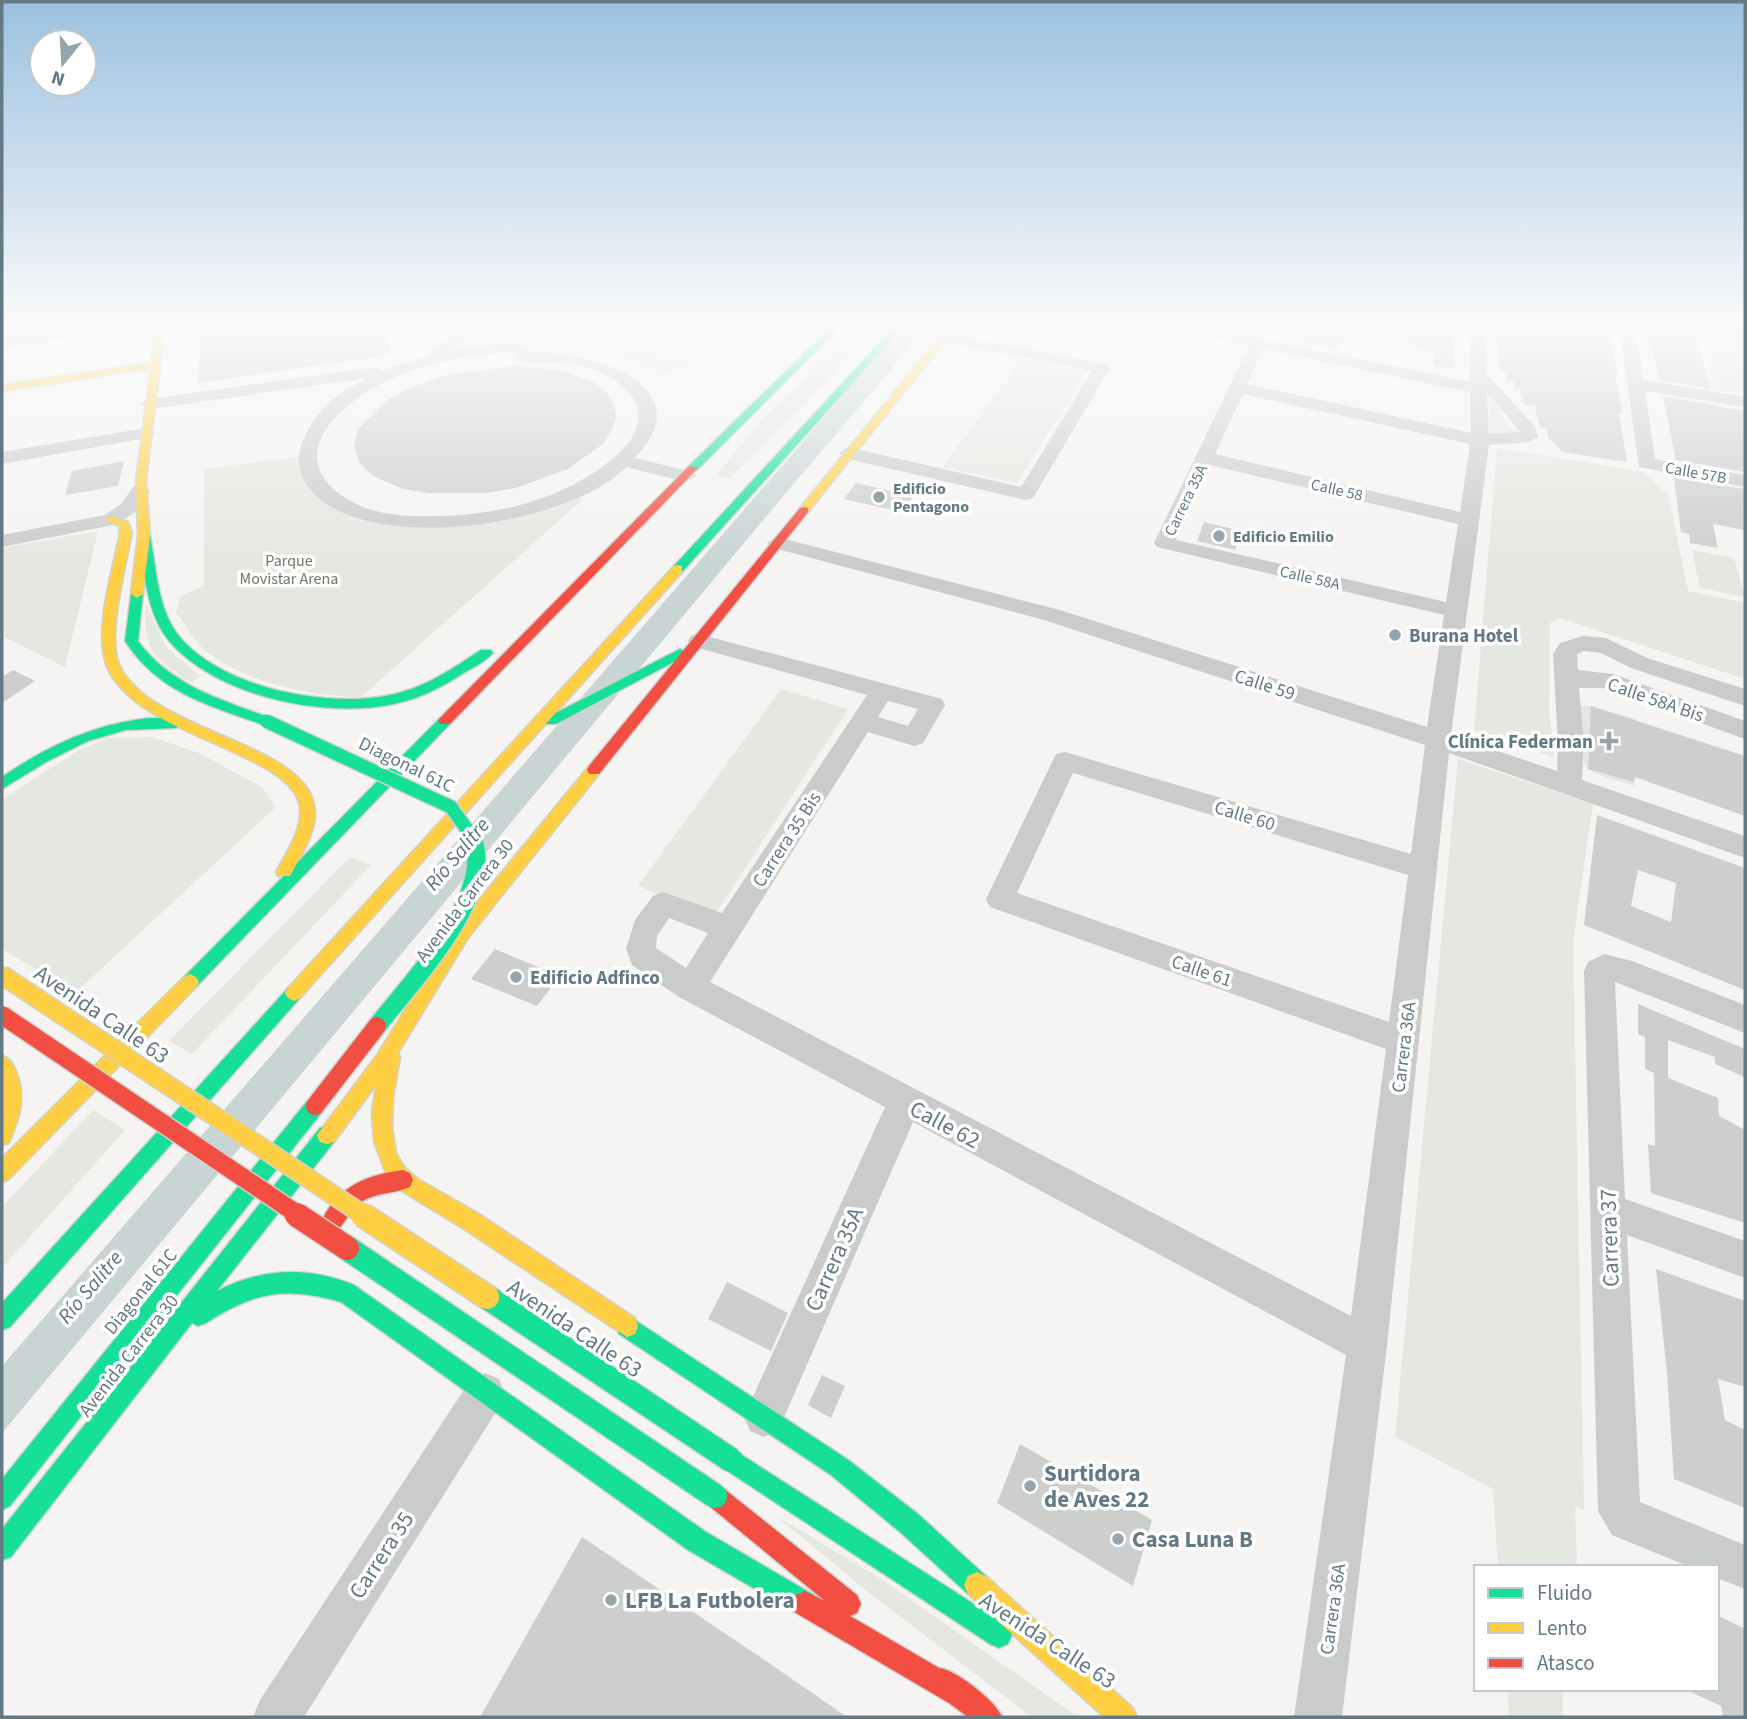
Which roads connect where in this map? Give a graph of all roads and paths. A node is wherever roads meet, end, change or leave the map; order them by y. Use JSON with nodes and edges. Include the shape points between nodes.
{"nodes":[{"id":1,"x":150,"y":405,"type":"edge"},
{"id":2,"x":338,"y":405,"type":"edge"},
{"id":3,"x":645,"y":405,"type":"edge"},
{"id":4,"x":757,"y":405,"type":"edge"},
{"id":5,"x":828,"y":405,"type":"edge"},
{"id":6,"x":888,"y":405,"type":"edge"},
{"id":7,"x":1080,"y":405,"type":"edge"},
{"id":8,"x":1228,"y":405,"type":"edge"},
{"id":9,"x":1315,"y":405,"type":"edge"},
{"id":10,"x":1479,"y":405,"type":"edge"},
{"id":11,"x":1508,"y":405,"type":"edge"},
{"id":12,"x":1638,"y":405,"type":"edge"},
{"id":13,"x":146,"y":433,"type":"junction"},
{"id":14,"x":1480,"y":440,"type":"junction"},
{"id":15,"x":848,"y":453,"type":"junction"},
{"id":16,"x":2,"y":458,"type":"edge"},
{"id":17,"x":1206,"y":458,"type":"junction"},
{"id":18,"x":624,"y":461,"type":"junction"},
{"id":19,"x":685,"y":476,"type":"junction"},
{"id":20,"x":1745,"y":481,"type":"edge"},
{"id":21,"x":140,"y":491,"type":"junction"},
{"id":22,"x":111,"y":520,"type":"junction"},
{"id":23,"x":1467,"y":520,"type":"junction"},
{"id":24,"x":144,"y":535,"type":"junction"},
{"id":25,"x":2,"y":541,"type":"edge"},
{"id":26,"x":778,"y":543,"type":"junction"},
{"id":27,"x":1164,"y":543,"type":"joint"},
{"id":28,"x":549,"y":610,"type":"junction"},
{"id":29,"x":1456,"y":611,"type":"junction"},
{"id":30,"x":699,"y":641,"type":"junction"},
{"id":31,"x":1567,"y":685,"type":"junction"},
{"id":32,"x":882,"y":691,"type":"junction"},
{"id":33,"x":1745,"y":698,"type":"edge"},
{"id":34,"x":862,"y":721,"type":"junction"},
{"id":35,"x":177,"y":723,"type":"junction"},
{"id":36,"x":1745,"y":730,"type":"edge"},
{"id":37,"x":1438,"y":740,"type":"junction"},
{"id":38,"x":497,"y":766,"type":"junction"},
{"id":39,"x":2,"y":784,"type":"edge"},
{"id":40,"x":1569,"y":786,"type":"junction"},
{"id":41,"x":1745,"y":847,"type":"edge"},
{"id":42,"x":1425,"y":869,"type":"junction"},
{"id":43,"x":1000,"y":899,"type":"joint"},
{"id":44,"x":267,"y":901,"type":"junction"},
{"id":45,"x":728,"y":928,"type":"junction"},
{"id":46,"x":2,"y":975,"type":"edge"},
{"id":47,"x":690,"y":987,"type":"junction"},
{"id":48,"x":2,"y":1015,"type":"edge"},
{"id":49,"x":1745,"y":1019,"type":"edge"},
{"id":50,"x":1403,"y":1041,"type":"junction"},
{"id":51,"x":394,"y":1044,"type":"junction"},
{"id":52,"x":2,"y":1064,"type":"edge"},
{"id":53,"x":905,"y":1102,"type":"junction"},
{"id":54,"x":2,"y":1136,"type":"edge"},
{"id":55,"x":2,"y":1172,"type":"edge"},
{"id":56,"x":403,"y":1181,"type":"junction"},
{"id":57,"x":1609,"y":1210,"type":"junction"},
{"id":58,"x":327,"y":1253,"type":"dead end"},
{"id":59,"x":1745,"y":1259,"type":"edge"},
{"id":60,"x":332,"y":1271,"type":"dead end"},
{"id":61,"x":346,"y":1293,"type":"junction"},
{"id":62,"x":2,"y":1319,"type":"edge"},
{"id":63,"x":173,"y":1332,"type":"junction"},
{"id":64,"x":1367,"y":1345,"type":"junction"},
{"id":65,"x":485,"y":1393,"type":"junction"},
{"id":66,"x":764,"y":1417,"type":"junction"},
{"id":67,"x":2,"y":1498,"type":"edge"},
{"id":68,"x":2,"y":1548,"type":"edge"},
{"id":69,"x":1745,"y":1567,"type":"edge"},
{"id":70,"x":1011,"y":1643,"type":"dead end"},
{"id":71,"x":1033,"y":1658,"type":"dead end"},
{"id":72,"x":955,"y":1699,"type":"junction"},
{"id":73,"x":277,"y":1717,"type":"edge"},
{"id":74,"x":989,"y":1717,"type":"edge"},
{"id":75,"x":1124,"y":1717,"type":"edge"},
{"id":76,"x":1318,"y":1717,"type":"edge"}],
"edges":[{"from":1,"to":13,"type":"main road","name":"Diagonal 61C"},
{"from":2,"to":18,"type":"street","via":[[315,430],[306,464],[315,483],[343,505],[386,518],[433,522],[484,519],[532,507],[593,483]]},
{"from":3,"to":18,"type":"street","via":[[647,429]]},
{"from":4,"to":19,"type":"main road"},
{"from":5,"to":38,"type":"main road"},
{"from":6,"to":15,"type":"main road","name":"Avenida Carrera 30"},
{"from":7,"to":15,"type":"street","via":[[1026,494]]},
{"from":8,"to":17,"type":"street","name":"Carrera 35A"},
{"from":9,"to":14,"type":"street"},
{"from":10,"to":14,"type":"street","name":"Carrera 36A"},
{"from":11,"to":14,"type":"street","via":[[1529,437]]},
{"from":12,"to":20,"type":"street","name":"Calle 57B","via":[[1646,463]]},
{"from":13,"to":16,"type":"street"},
{"from":13,"to":21,"type":"main road","name":"Diagonal 61C"},
{"from":14,"to":23,"type":"street","name":"Carrera 36A"},
{"from":15,"to":26,"type":"main road","name":"Avenida Carrera 30"},
{"from":17,"to":23,"type":"street","name":"Calle 58"},
{"from":17,"to":27,"type":"street","name":"Carrera 35A"},
{"from":18,"to":19,"type":"street"},
{"from":19,"to":28,"type":"main road"},
{"from":21,"to":22,"type":"street","via":[[128,508]]},
{"from":21,"to":24,"type":"main road","name":"Diagonal 61C"},
{"from":22,"to":25,"type":"street"},
{"from":22,"to":35,"type":"main road","via":[[124,524],[126,533],[111,662],[131,692]]},
{"from":23,"to":29,"type":"street","name":"Carrera 36A"},
{"from":24,"to":28,"type":"main road","via":[[163,619],[183,651],[228,678],[333,703],[391,700],[427,688]]},
{"from":24,"to":67,"type":"main road","name":"Diagonal 61C","bridge":true,"via":[[131,629],[137,655],[167,680],[451,807],[468,826],[477,843],[478,858],[469,900],[454,926]]},
{"from":26,"to":30,"type":"main road","name":"Avenida Carrera 30"},
{"from":26,"to":37,"type":"street","name":"Calle 59","via":[[1052,615]]},
{"from":27,"to":29,"type":"street","name":"Calle 58A"},
{"from":28,"to":44,"type":"main road"},
{"from":29,"to":37,"type":"street","name":"Carrera 36A"},
{"from":30,"to":32,"type":"street"},
{"from":30,"to":38,"type":"main road","via":[[554,719]]},
{"from":30,"to":51,"type":"main road","name":"Avenida Carrera 30","via":[[461,933]]},
{"from":31,"to":33,"type":"street","name":"Calle 58A Bis","via":[[1565,654],[1583,643],[1606,646],[1639,663]]},
{"from":31,"to":36,"type":"street","name":"Calle 58A Bis","via":[[1577,678],[1605,680]]},
{"from":31,"to":40,"type":"street"},
{"from":32,"to":34,"type":"street","name":"Carrera 35 Bis"},
{"from":32,"to":34,"type":"street","via":[[933,705],[914,737]]},
{"from":34,"to":45,"type":"street","name":"Carrera 35 Bis"},
{"from":35,"to":39,"type":"main road","via":[[138,721],[97,729],[67,741]]},
{"from":35,"to":44,"type":"main road","via":[[280,771],[299,786],[306,801],[304,825],[296,850]]},
{"from":37,"to":40,"type":"street","name":"Calle 59"},
{"from":37,"to":42,"type":"street","name":"Carrera 36A"},
{"from":38,"to":62,"type":"main road"},
{"from":40,"to":41,"type":"street","name":"Calle 59"},
{"from":42,"to":43,"type":"street","name":"Calle 60","via":[[1065,761]]},
{"from":42,"to":50,"type":"street","name":"Carrera 36A"},
{"from":43,"to":50,"type":"street","name":"Calle 61"},
{"from":44,"to":55,"type":"main road"},
{"from":45,"to":47,"type":"street","name":"Carrera 35 Bis"},
{"from":45,"to":47,"type":"street","name":"Calle 62","via":[[663,904],[639,948],[643,956]]},
{"from":46,"to":70,"type":"main road","name":"Avenida Calle 63","bridge":true},
{"from":47,"to":53,"type":"street","name":"Calle 62"},
{"from":48,"to":72,"type":"main road","bridge":true,"via":[[715,1496],[868,1620]]},
{"from":49,"to":57,"type":"street","name":"Carrera 37","via":[[1604,967],[1597,978]]},
{"from":50,"to":64,"type":"street","name":"Carrera 36A"},
{"from":51,"to":56,"type":"main road","via":[[381,1119],[392,1162]]},
{"from":51,"to":63,"type":"main road","name":"Avenida Carrera 30"},
{"from":52,"to":54,"type":"main road","via":[[12,1082],[12,1103]]},
{"from":53,"to":64,"type":"street","name":"Calle 62"},
{"from":53,"to":66,"type":"street","name":"Carrera 35A"},
{"from":56,"to":58,"type":"main road","via":[[376,1182],[355,1192],[332,1220]]},
{"from":56,"to":66,"type":"main road"},
{"from":57,"to":59,"type":"street"},
{"from":57,"to":69,"type":"street","name":"Carrera 37","via":[[1619,1511],[1627,1520]]},
{"from":60,"to":61,"type":"main road"},
{"from":61,"to":63,"type":"main road","via":[[308,1280],[255,1284],[225,1296]]},
{"from":61,"to":65,"type":"main road"},
{"from":63,"to":68,"type":"main road","name":"Avenida Carrera 30"},
{"from":64,"to":76,"type":"street","name":"Carrera 36A"},
{"from":65,"to":72,"type":"main road","via":[[697,1541]]},
{"from":65,"to":73,"type":"street","name":"Carrera 35"},
{"from":66,"to":75,"type":"main road","via":[[839,1467],[909,1523]]},
{"from":71,"to":75,"type":"main road","name":"Avenida Calle 63"},
{"from":72,"to":74,"type":"main road"}]}
